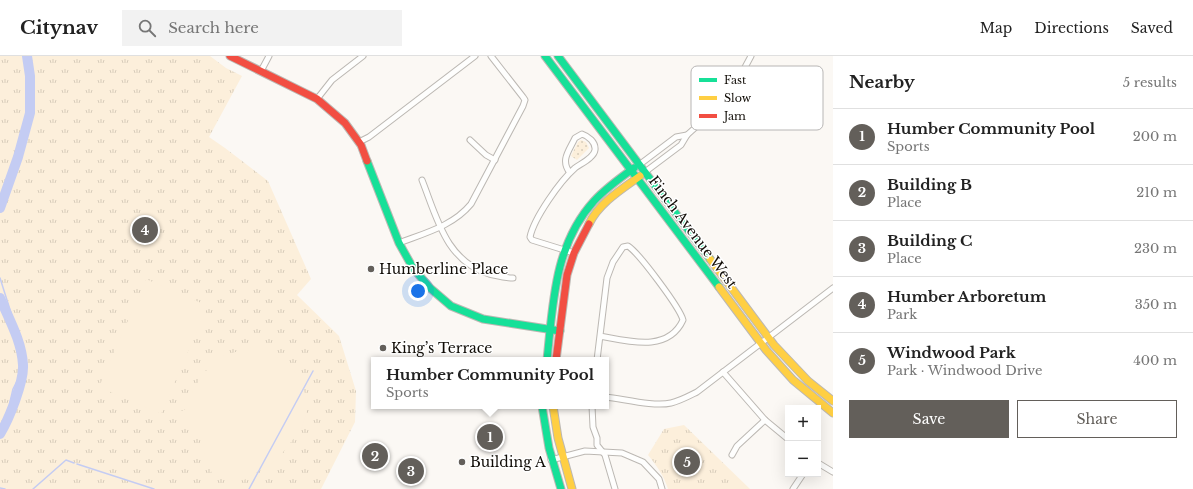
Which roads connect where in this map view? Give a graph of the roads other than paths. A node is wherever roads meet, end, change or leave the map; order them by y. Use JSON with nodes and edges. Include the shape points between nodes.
{"nodes":[{"id":1,"x":230,"y":56,"type":"edge"},
{"id":2,"x":269,"y":56,"type":"edge"},
{"id":3,"x":364,"y":56,"type":"edge"},
{"id":4,"x":475,"y":56,"type":"edge"},
{"id":5,"x":491,"y":56,"type":"edge"},
{"id":6,"x":545,"y":56,"type":"edge"},
{"id":7,"x":558,"y":56,"type":"edge"},
{"id":8,"x":750,"y":56,"type":"edge"},
{"id":9,"x":745,"y":66,"type":"edge"},
{"id":10,"x":261,"y":71,"type":"junction"},
{"id":11,"x":317,"y":99,"type":"junction"},
{"id":12,"x":692,"y":130,"type":"edge"},
{"id":13,"x":687,"y":135,"type":"junction"},
{"id":14,"x":470,"y":140,"type":"dead end"},
{"id":15,"x":359,"y":142,"type":"junction"},
{"id":16,"x":495,"y":160,"type":"junction"},
{"id":17,"x":639,"y":165,"type":"junction"},
{"id":18,"x":631,"y":171,"type":"junction"},
{"id":19,"x":645,"y":172,"type":"junction"},
{"id":20,"x":570,"y":173,"type":"junction"},
{"id":21,"x":637,"y":178,"type":"junction"},
{"id":22,"x":422,"y":180,"type":"dead end"},
{"id":23,"x":440,"y":227,"type":"junction"},
{"id":24,"x":399,"y":243,"type":"junction"},
{"id":25,"x":564,"y":250,"type":"junction"},
{"id":26,"x":574,"y":253,"type":"junction"},
{"id":27,"x":513,"y":278,"type":"dead end"},
{"id":28,"x":833,"y":288,"type":"edge"},
{"id":29,"x":551,"y":330,"type":"junction"},
{"id":30,"x":560,"y":332,"type":"junction"},
{"id":31,"x":600,"y":336,"type":"junction"},
{"id":32,"x":769,"y":337,"type":"junction"},
{"id":33,"x":761,"y":343,"type":"junction"},
{"id":34,"x":547,"y":357,"type":"edge"},
{"id":35,"x":556,"y":357,"type":"edge"},
{"id":36,"x":597,"y":357,"type":"edge"},
{"id":37,"x":723,"y":372,"type":"junction"},
{"id":38,"x":609,"y":397,"type":"edge"},
{"id":39,"x":833,"y":401,"type":"edge"},
{"id":40,"x":542,"y":409,"type":"edge"},
{"id":41,"x":553,"y":409,"type":"edge"},
{"id":42,"x":592,"y":409,"type":"edge"},
{"id":43,"x":833,"y":413,"type":"edge"},
{"id":44,"x":765,"y":420,"type":"junction"},
{"id":45,"x":785,"y":437,"type":"edge"},
{"id":46,"x":602,"y":451,"type":"junction"},
{"id":47,"x":732,"y":455,"type":"dead end"},
{"id":48,"x":561,"y":457,"type":"junction"},
{"id":49,"x":551,"y":460,"type":"junction"},
{"id":50,"x":821,"y":465,"type":"edge"},
{"id":51,"x":833,"y":472,"type":"edge"},
{"id":52,"x":801,"y":477,"type":"edge"},
{"id":53,"x":561,"y":489,"type":"edge"},
{"id":54,"x":572,"y":489,"type":"edge"},
{"id":55,"x":615,"y":489,"type":"edge"},
{"id":56,"x":662,"y":489,"type":"edge"},
{"id":57,"x":793,"y":489,"type":"edge"}],
"edges":[{"from":1,"to":10,"type":"street"},
{"from":2,"to":10,"type":"street"},
{"from":3,"to":11,"type":"street","via":[[332,80]]},
{"from":4,"to":15,"type":"street"},
{"from":5,"to":16,"type":"street","via":[[525,100]]},
{"from":6,"to":18,"type":"street","name":"Finch Avenue West"},
{"from":7,"to":17,"type":"street","name":"Finch Avenue West"},
{"from":8,"to":9,"type":"street"},
{"from":10,"to":11,"type":"street"},
{"from":11,"to":15,"type":"street","via":[[346,123]]},
{"from":12,"to":13,"type":"street"},
{"from":13,"to":17,"type":"street","via":[[676,137]]},
{"from":13,"to":19,"type":"street","via":[[681,145]]},
{"from":14,"to":16,"type":"street"},
{"from":15,"to":24,"type":"street"},
{"from":16,"to":23,"type":"street","via":[[471,204],[456,219]]},
{"from":17,"to":18,"type":"street"},
{"from":17,"to":19,"type":"street","name":"Finch Avenue West"},
{"from":18,"to":21,"type":"street","name":"Finch Avenue West"},
{"from":18,"to":25,"type":"street","via":[[597,198],[584,214]]},
{"from":19,"to":21,"type":"street"},
{"from":19,"to":32,"type":"street","name":"Finch Avenue West"},
{"from":20,"to":20,"type":"street","via":[[595,150],[594,143],[588,136],[582,134],[574,138],[565,159],[566,168]]},
{"from":20,"to":25,"type":"street","via":[[547,201],[530,237],[532,240]]},
{"from":21,"to":26,"type":"street","via":[[596,212]]},
{"from":21,"to":33,"type":"street","name":"Finch Avenue West"},
{"from":22,"to":23,"type":"street"},
{"from":23,"to":24,"type":"street"},
{"from":23,"to":27,"type":"street","via":[[448,244],[466,263],[480,272]]},
{"from":24,"to":29,"type":"street","via":[[413,268],[430,288],[451,306],[483,319]]},
{"from":25,"to":26,"type":"street"},
{"from":25,"to":29,"type":"street","via":[[558,274]]},
{"from":26,"to":30,"type":"street","via":[[567,275]]},
{"from":28,"to":32,"type":"street"},
{"from":29,"to":30,"type":"street"},
{"from":29,"to":34,"type":"street"},
{"from":30,"to":35,"type":"street"},
{"from":31,"to":31,"type":"street","via":[[655,342],[671,336],[684,320],[678,308],[638,255],[628,246],[620,250],[610,268]]},
{"from":31,"to":36,"type":"street"},
{"from":32,"to":33,"type":"street"},
{"from":32,"to":39,"type":"street","name":"Finch Avenue West","via":[[808,381]]},
{"from":33,"to":37,"type":"street"},
{"from":33,"to":43,"type":"street","name":"Finch Avenue West","via":[[793,380]]},
{"from":37,"to":38,"type":"street","via":[[697,392],[671,403]]},
{"from":37,"to":44,"type":"street"},
{"from":40,"to":49,"type":"street"},
{"from":41,"to":48,"type":"street"},
{"from":42,"to":46,"type":"street","via":[[597,445]]},
{"from":44,"to":45,"type":"street"},
{"from":44,"to":47,"type":"street","via":[[737,446]]},
{"from":46,"to":48,"type":"street","via":[[585,451]]},
{"from":46,"to":55,"type":"street"},
{"from":46,"to":56,"type":"street","via":[[622,453],[643,462],[658,479]]},
{"from":48,"to":49,"type":"street"},
{"from":48,"to":54,"type":"street"},
{"from":49,"to":53,"type":"street"},
{"from":50,"to":51,"type":"street"},
{"from":52,"to":57,"type":"street"}]}
